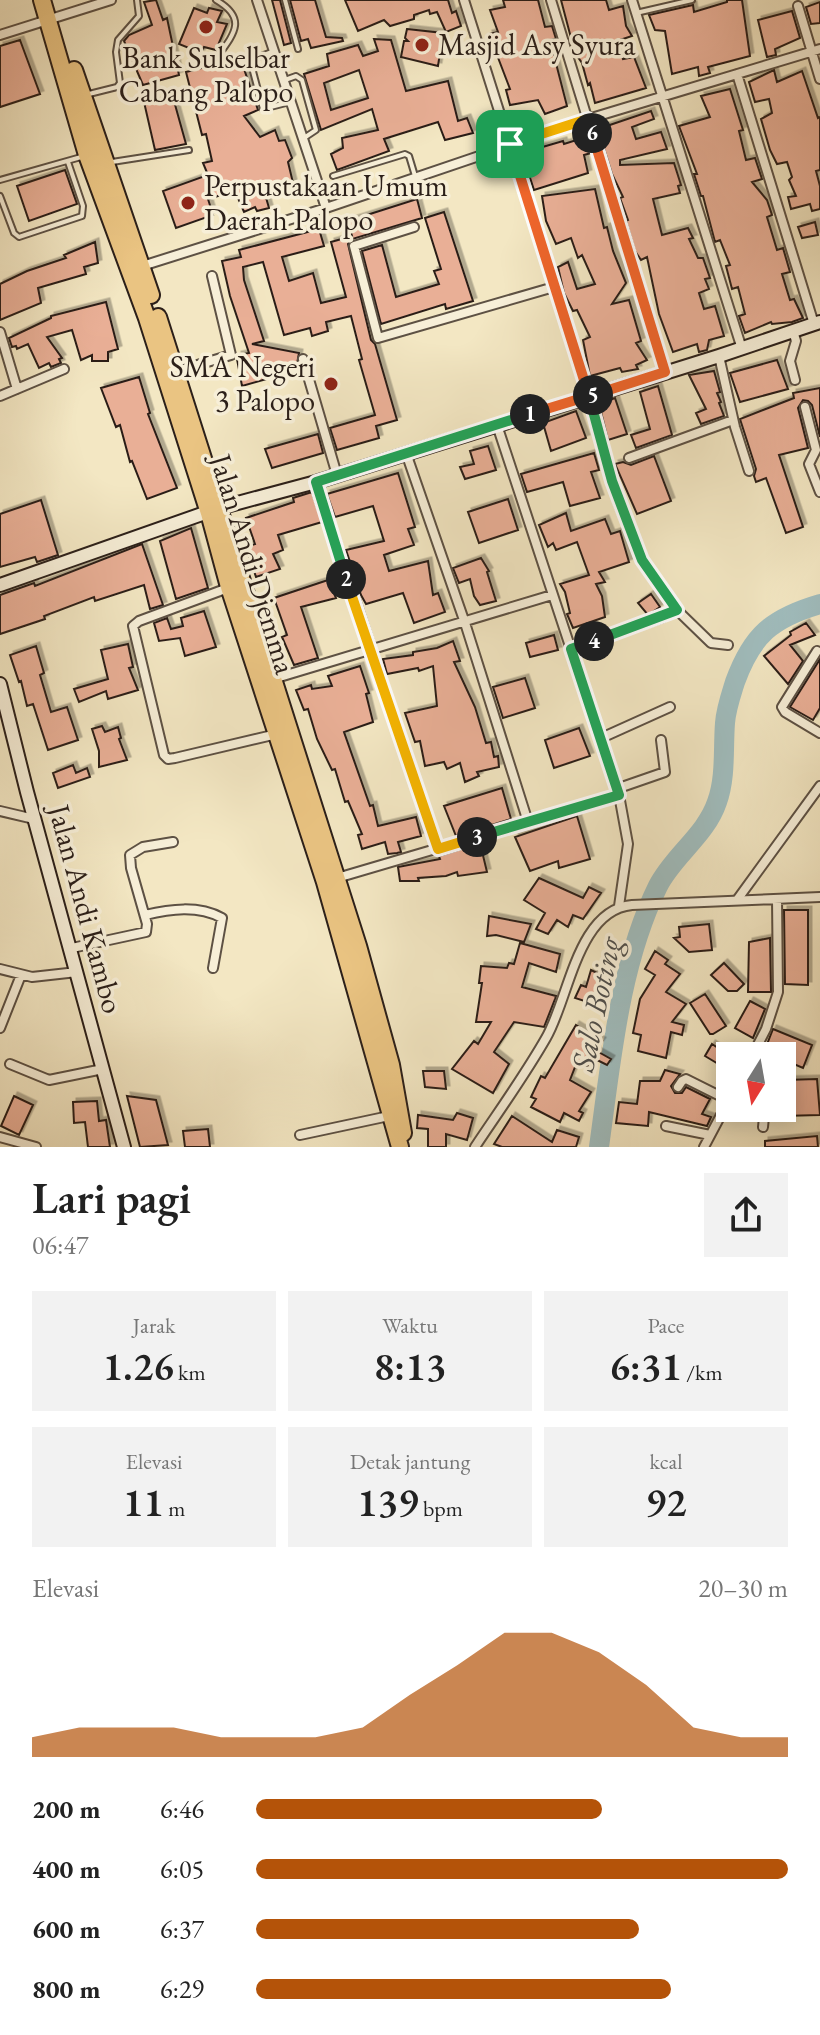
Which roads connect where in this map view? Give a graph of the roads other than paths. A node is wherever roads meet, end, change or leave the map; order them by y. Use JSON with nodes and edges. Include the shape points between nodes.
{"nodes":[{"id":1,"x":42,"y":0,"type":"edge"},
{"id":2,"x":111,"y":0,"type":"edge"},
{"id":3,"x":137,"y":0,"type":"edge"},
{"id":4,"x":216,"y":0,"type":"edge"},
{"id":5,"x":257,"y":0,"type":"edge"},
{"id":6,"x":285,"y":0,"type":"edge"},
{"id":7,"x":464,"y":0,"type":"edge"},
{"id":8,"x":551,"y":0,"type":"edge"},
{"id":9,"x":632,"y":0,"type":"edge"},
{"id":10,"x":692,"y":0,"type":"edge"},
{"id":11,"x":798,"y":6,"type":"dead end"},
{"id":12,"x":53,"y":12,"type":"edge"},
{"id":13,"x":636,"y":13,"type":"junction"},
{"id":14,"x":0,"y":35,"type":"edge"},
{"id":15,"x":298,"y":49,"type":"dead end"},
{"id":16,"x":816,"y":50,"type":"edge"},
{"id":17,"x":272,"y":52,"type":"junction"},
{"id":18,"x":218,"y":56,"type":"dead end"},
{"id":19,"x":737,"y":74,"type":"junction"},
{"id":20,"x":820,"y":79,"type":"edge"},
{"id":21,"x":282,"y":81,"type":"junction"},
{"id":22,"x":82,"y":96,"type":"junction"},
{"id":23,"x":663,"y":97,"type":"junction"},
{"id":24,"x":290,"y":102,"type":"junction"},
{"id":25,"x":588,"y":119,"type":"junction"},
{"id":26,"x":302,"y":139,"type":"junction"},
{"id":27,"x":510,"y":144,"type":"junction"},
{"id":28,"x":189,"y":150,"type":"dead end"},
{"id":29,"x":87,"y":155,"type":"junction"},
{"id":30,"x":68,"y":162,"type":"junction"},
{"id":31,"x":105,"y":163,"type":"junction"},
{"id":32,"x":333,"y":176,"type":"dead end"},
{"id":33,"x":416,"y":178,"type":"junction"},
{"id":34,"x":0,"y":180,"type":"edge"},
{"id":35,"x":0,"y":196,"type":"edge"},
{"id":36,"x":326,"y":208,"type":"junction"},
{"id":37,"x":414,"y":227,"type":"dead end"},
{"id":38,"x":136,"y":268,"type":"junction"},
{"id":39,"x":212,"y":276,"type":"dead end"},
{"id":40,"x":554,"y":287,"type":"junction"},
{"id":41,"x":817,"y":323,"type":"edge"},
{"id":42,"x":793,"y":331,"type":"junction"},
{"id":43,"x":0,"y":332,"type":"edge"},
{"id":44,"x":742,"y":349,"type":"junction"},
{"id":45,"x":719,"y":356,"type":"junction"},
{"id":46,"x":4,"y":358,"type":"edge"},
{"id":47,"x":303,"y":359,"type":"dead end"},
{"id":48,"x":64,"y":369,"type":"dead end"},
{"id":49,"x":177,"y":371,"type":"junction"},
{"id":50,"x":665,"y":372,"type":"junction"},
{"id":51,"x":795,"y":380,"type":"dead end"},
{"id":52,"x":17,"y":389,"type":"junction"},
{"id":53,"x":0,"y":396,"type":"edge"},
{"id":54,"x":589,"y":396,"type":"junction"},
{"id":55,"x":805,"y":407,"type":"dead end"},
{"id":56,"x":733,"y":420,"type":"junction"},
{"id":57,"x":497,"y":425,"type":"junction"},
{"id":58,"x":406,"y":453,"type":"junction"},
{"id":59,"x":629,"y":458,"type":"dead end"},
{"id":60,"x":749,"y":471,"type":"dead end"},
{"id":61,"x":337,"y":475,"type":"junction"},
{"id":62,"x":316,"y":482,"type":"junction"},
{"id":63,"x":820,"y":492,"type":"edge"},
{"id":64,"x":214,"y":510,"type":"junction"},
{"id":65,"x":0,"y":585,"type":"edge"},
{"id":66,"x":229,"y":587,"type":"junction"},
{"id":67,"x":552,"y":595,"type":"junction"},
{"id":68,"x":677,"y":610,"type":"junction"},
{"id":69,"x":465,"y":623,"type":"junction"},
{"id":70,"x":728,"y":645,"type":"dead end"},
{"id":71,"x":571,"y":649,"type":"junction"},
{"id":72,"x":370,"y":650,"type":"junction"},
{"id":73,"x":817,"y":651,"type":"dead end"},
{"id":74,"x":273,"y":679,"type":"junction"},
{"id":75,"x":0,"y":684,"type":"edge"},
{"id":76,"x":670,"y":707,"type":"dead end"},
{"id":77,"x":820,"y":733,"type":"edge"},
{"id":78,"x":277,"y":734,"type":"junction"},
{"id":79,"x":599,"y":739,"type":"junction"},
{"id":80,"x":661,"y":740,"type":"dead end"},
{"id":81,"x":820,"y":786,"type":"edge"},
{"id":82,"x":617,"y":792,"type":"junction"},
{"id":83,"x":0,"y":811,"type":"edge"},
{"id":84,"x":34,"y":819,"type":"junction"},
{"id":85,"x":528,"y":822,"type":"junction"},
{"id":86,"x":173,"y":842,"type":"dead end"},
{"id":87,"x":438,"y":849,"type":"junction"},
{"id":88,"x":330,"y":880,"type":"junction"},
{"id":89,"x":820,"y":897,"type":"edge"},
{"id":90,"x":777,"y":899,"type":"junction"},
{"id":91,"x":737,"y":900,"type":"junction"},
{"id":92,"x":619,"y":906,"type":"junction"},
{"id":93,"x":145,"y":915,"type":"junction"},
{"id":94,"x":72,"y":948,"type":"junction"},
{"id":95,"x":213,"y":968,"type":"dead end"},
{"id":96,"x":0,"y":969,"type":"edge"},
{"id":97,"x":77,"y":972,"type":"junction"},
{"id":98,"x":21,"y":975,"type":"junction"},
{"id":99,"x":0,"y":1028,"type":"edge"},
{"id":100,"x":759,"y":1042,"type":"edge"},
{"id":101,"x":10,"y":1064,"type":"dead end"},
{"id":102,"x":385,"y":1067,"type":"junction"},
{"id":103,"x":103,"y":1069,"type":"junction"},
{"id":104,"x":678,"y":1087,"type":"dead end"},
{"id":105,"x":716,"y":1093,"type":"edge"},
{"id":106,"x":389,"y":1116,"type":"junction"},
{"id":107,"x":717,"y":1122,"type":"edge"},
{"id":108,"x":764,"y":1122,"type":"edge"},
{"id":109,"x":666,"y":1126,"type":"dead end"},
{"id":110,"x":763,"y":1127,"type":"dead end"},
{"id":111,"x":300,"y":1135,"type":"dead end"},
{"id":112,"x":710,"y":1135,"type":"junction"},
{"id":113,"x":0,"y":1137,"type":"edge"},
{"id":114,"x":36,"y":1147,"type":"edge"},
{"id":115,"x":124,"y":1147,"type":"edge"},
{"id":116,"x":401,"y":1147,"type":"edge"},
{"id":117,"x":475,"y":1147,"type":"edge"},
{"id":118,"x":704,"y":1147,"type":"edge"}],
"edges":[{"from":1,"to":12,"type":"highway","name":"Jalan Andi Djemma"},
{"from":2,"to":12,"type":"street"},
{"from":3,"to":22,"type":"lane","via":[[139,16],[118,40],[119,85]]},
{"from":4,"to":18,"type":"lane","via":[[232,10],[235,19],[234,33]]},
{"from":5,"to":17,"type":"street"},
{"from":6,"to":15,"type":"lane"},
{"from":7,"to":27,"type":"street"},
{"from":8,"to":25,"type":"street"},
{"from":9,"to":13,"type":"street"},
{"from":10,"to":13,"type":"lane"},
{"from":11,"to":16,"type":"street"},
{"from":12,"to":14,"type":"street"},
{"from":12,"to":22,"type":"highway","name":"Jalan Andi Djemma"},
{"from":12,"to":29,"type":"highway","name":"Jalan Andi Djemma"},
{"from":13,"to":23,"type":"street"},
{"from":16,"to":19,"type":"street"},
{"from":16,"to":20,"type":"street"},
{"from":17,"to":21,"type":"street"},
{"from":17,"to":24,"type":"lane","via":[[250,60],[263,109]]},
{"from":19,"to":23,"type":"street"},
{"from":19,"to":41,"type":"street"},
{"from":21,"to":24,"type":"street"},
{"from":21,"to":26,"type":"lane","via":[[296,76],[302,80],[316,130]]},
{"from":22,"to":31,"type":"highway","name":"Jalan Andi Djemma"},
{"from":23,"to":25,"type":"street"},
{"from":23,"to":44,"type":"street"},
{"from":24,"to":26,"type":"street"},
{"from":25,"to":27,"type":"street"},
{"from":25,"to":50,"type":"street"},
{"from":26,"to":36,"type":"street"},
{"from":27,"to":33,"type":"street"},
{"from":27,"to":40,"type":"street"},
{"from":28,"to":31,"type":"lane"},
{"from":29,"to":30,"type":"lane"},
{"from":29,"to":38,"type":"highway","name":"Jalan Andi Djemma"},
{"from":30,"to":34,"type":"lane"},
{"from":30,"to":35,"type":"lane","via":[[82,216],[19,237]]},
{"from":31,"to":38,"type":"highway","name":"Jalan Andi Djemma"},
{"from":32,"to":33,"type":"lane","via":[[405,154]]},
{"from":33,"to":36,"type":"street"},
{"from":36,"to":38,"type":"street"},
{"from":37,"to":40,"type":"street","via":[[354,246],[378,338]]},
{"from":38,"to":49,"type":"highway","name":"Jalan Andi Djemma"},
{"from":38,"to":64,"type":"highway","name":"Jalan Andi Djemma"},
{"from":39,"to":49,"type":"street","via":[[231,355]]},
{"from":40,"to":54,"type":"street"},
{"from":41,"to":42,"type":"street"},
{"from":42,"to":44,"type":"street"},
{"from":42,"to":51,"type":"street","via":[[790,361]]},
{"from":43,"to":46,"type":"street"},
{"from":44,"to":45,"type":"street"},
{"from":45,"to":50,"type":"street"},
{"from":45,"to":56,"type":"street"},
{"from":46,"to":52,"type":"street"},
{"from":47,"to":61,"type":"street"},
{"from":48,"to":52,"type":"street"},
{"from":49,"to":64,"type":"highway","name":"Jalan Andi Djemma"},
{"from":50,"to":54,"type":"street"},
{"from":52,"to":53,"type":"street"},
{"from":54,"to":57,"type":"street"},
{"from":54,"to":68,"type":"street","via":[[612,481],[642,560]]},
{"from":55,"to":63,"type":"street","via":[[816,450],[809,464]]},
{"from":56,"to":59,"type":"street"},
{"from":56,"to":60,"type":"street"},
{"from":57,"to":58,"type":"street"},
{"from":57,"to":67,"type":"street"},
{"from":58,"to":61,"type":"street"},
{"from":58,"to":69,"type":"street"},
{"from":61,"to":62,"type":"street"},
{"from":62,"to":64,"type":"street"},
{"from":62,"to":72,"type":"street"},
{"from":64,"to":65,"type":"street"},
{"from":64,"to":66,"type":"highway","name":"Jalan Andi Djemma"},
{"from":64,"to":74,"type":"highway","name":"Jalan Andi Djemma"},
{"from":66,"to":78,"type":"highway","name":"Jalan Andi Djemma"},
{"from":66,"to":78,"type":"street","via":[[133,626],[164,755],[175,758]]},
{"from":67,"to":69,"type":"street"},
{"from":67,"to":71,"type":"street"},
{"from":68,"to":70,"type":"street","via":[[711,643]]},
{"from":68,"to":71,"type":"street"},
{"from":69,"to":72,"type":"street"},
{"from":69,"to":85,"type":"street"},
{"from":71,"to":79,"type":"street"},
{"from":72,"to":74,"type":"street"},
{"from":72,"to":87,"type":"street"},
{"from":73,"to":77,"type":"street","via":[[782,707]]},
{"from":74,"to":88,"type":"highway","name":"Jalan Andi Djemma"},
{"from":75,"to":84,"type":"street","name":"Jalan Andi Kambo"},
{"from":76,"to":79,"type":"street"},
{"from":78,"to":88,"type":"highway","name":"Jalan Andi Djemma"},
{"from":79,"to":82,"type":"street"},
{"from":80,"to":82,"type":"street","via":[[665,772]]},
{"from":81,"to":91,"type":"street"},
{"from":82,"to":85,"type":"street"},
{"from":82,"to":92,"type":"street","via":[[628,844]]},
{"from":83,"to":84,"type":"street"},
{"from":84,"to":94,"type":"street","name":"Jalan Andi Kambo"},
{"from":85,"to":87,"type":"street"},
{"from":86,"to":93,"type":"street","via":[[130,855]]},
{"from":87,"to":88,"type":"street"},
{"from":88,"to":102,"type":"highway","name":"Jalan Andi Djemma"},
{"from":89,"to":90,"type":"street"},
{"from":90,"to":91,"type":"street"},
{"from":90,"to":100,"type":"street","via":[[778,992]]},
{"from":91,"to":92,"type":"street"},
{"from":92,"to":117,"type":"street","via":[[605,915],[585,943],[546,1039]]},
{"from":93,"to":94,"type":"street","via":[[146,932]]},
{"from":93,"to":95,"type":"street","via":[[176,909],[220,917]]},
{"from":94,"to":97,"type":"street","name":"Jalan Andi Kambo"},
{"from":96,"to":98,"type":"street"},
{"from":97,"to":98,"type":"street"},
{"from":97,"to":103,"type":"street","name":"Jalan Andi Kambo"},
{"from":98,"to":99,"type":"street"},
{"from":101,"to":103,"type":"street","via":[[49,1080]]},
{"from":102,"to":106,"type":"highway","name":"Jalan Andi Djemma"},
{"from":102,"to":116,"type":"highway","name":"Jalan Andi Djemma","via":[[403,1129]]},
{"from":103,"to":115,"type":"street","name":"Jalan Andi Kambo"},
{"from":104,"to":105,"type":"street","via":[[686,1079]]},
{"from":106,"to":111,"type":"street"},
{"from":106,"to":116,"type":"highway","name":"Jalan Andi Djemma"},
{"from":107,"to":112,"type":"street"},
{"from":108,"to":110,"type":"street"},
{"from":109,"to":112,"type":"street"},
{"from":112,"to":118,"type":"street"},
{"from":113,"to":114,"type":"street"}]}
